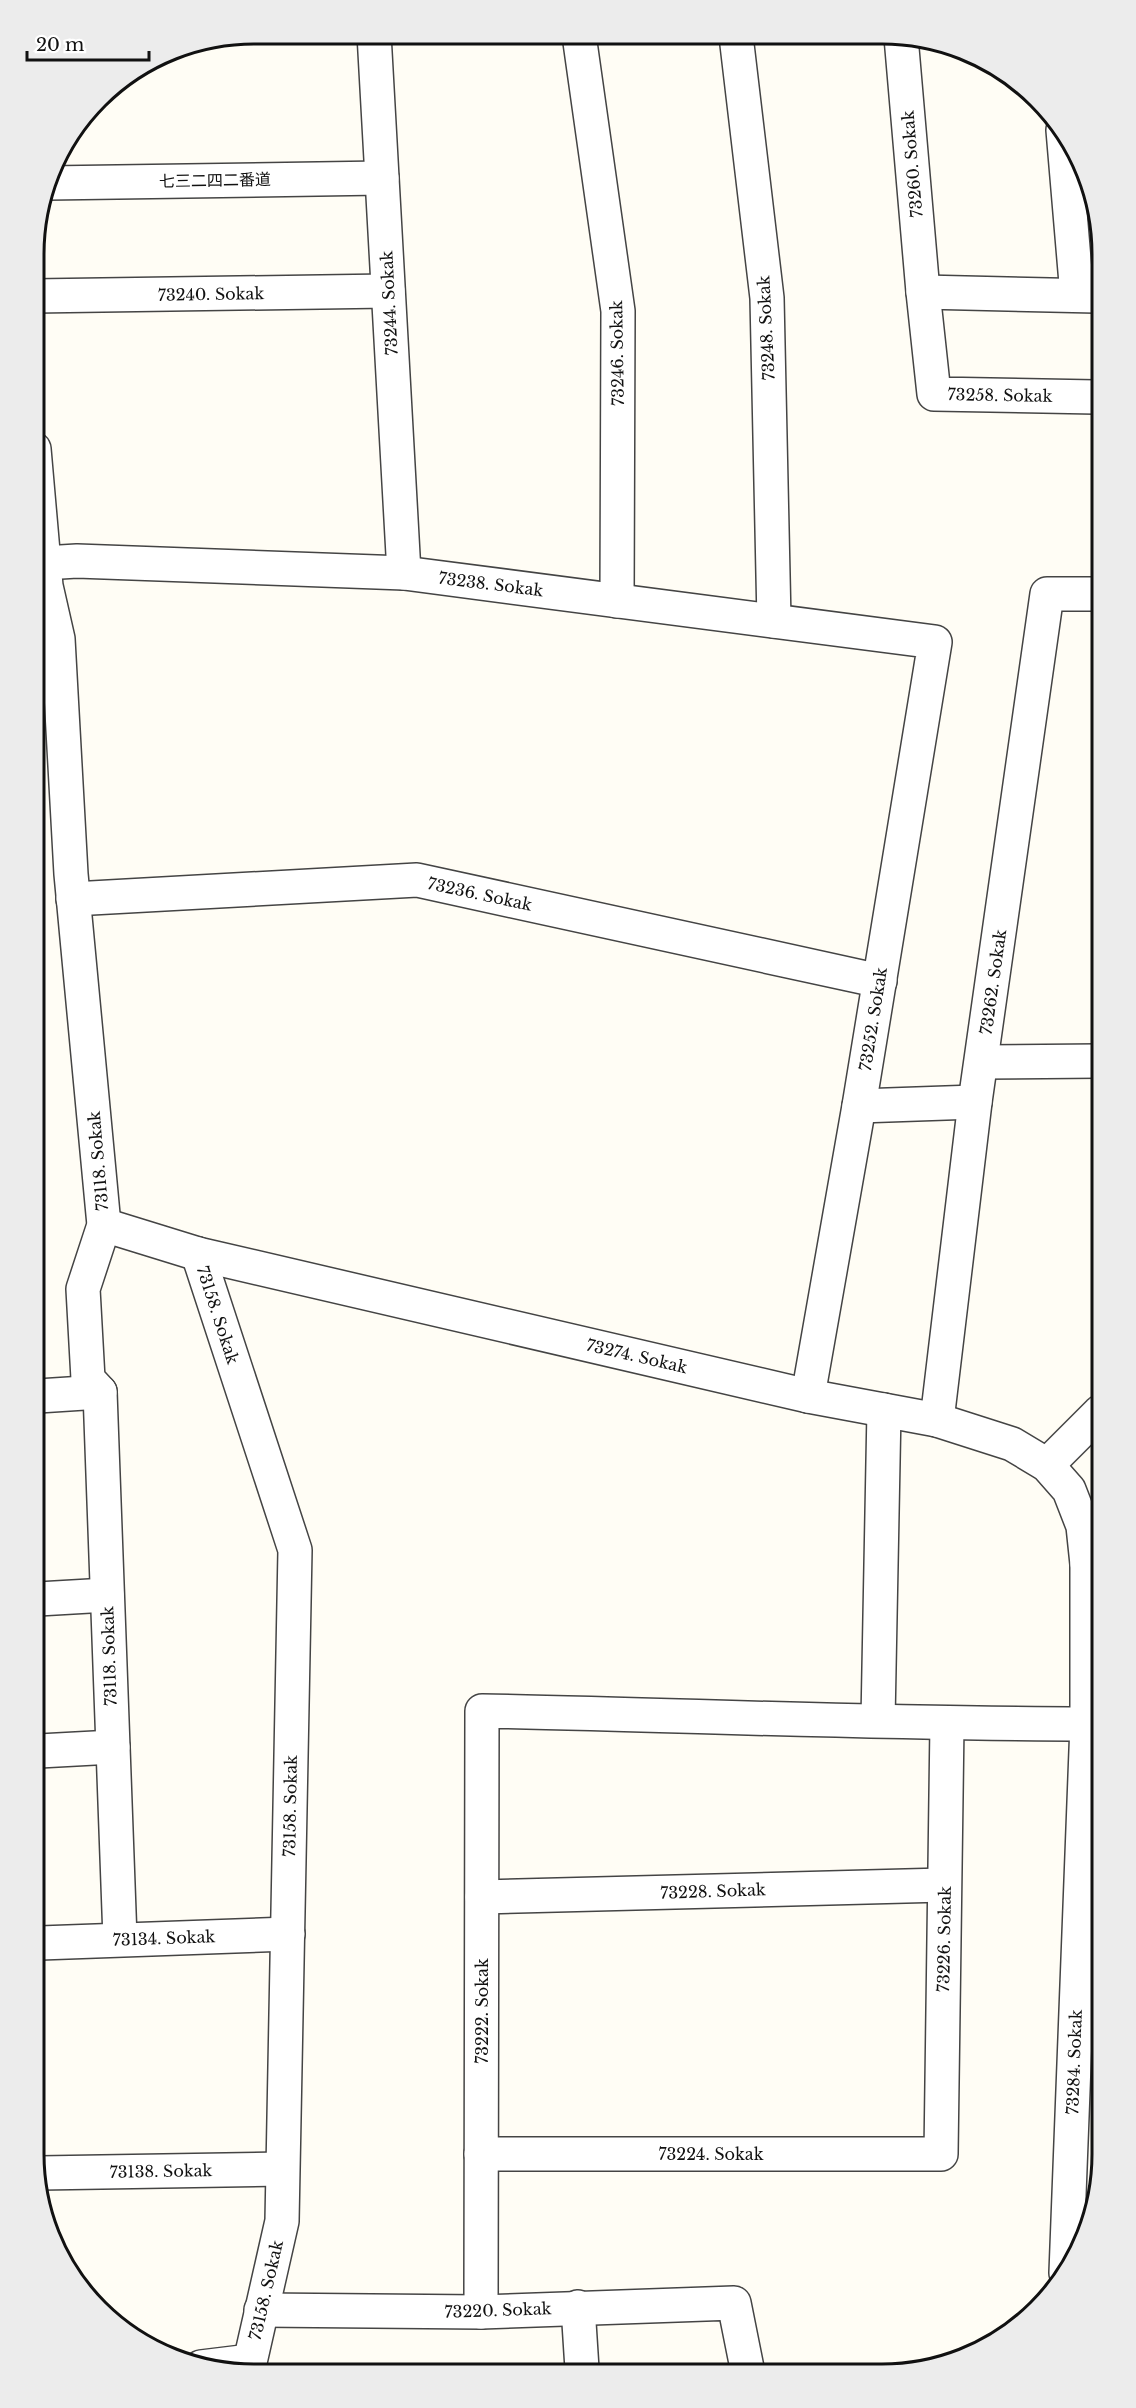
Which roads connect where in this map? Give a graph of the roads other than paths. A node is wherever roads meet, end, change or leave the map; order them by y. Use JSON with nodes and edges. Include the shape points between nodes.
{"nodes":[{"id":1,"x":375,"y":44,"type":"edge"},
{"id":2,"x":580,"y":44,"type":"edge"},
{"id":3,"x":737,"y":44,"type":"edge"},
{"id":4,"x":902,"y":45,"type":"edge"},
{"id":5,"x":1066,"y":152,"type":"edge"},
{"id":6,"x":382,"y":178,"type":"junction"},
{"id":7,"x":56,"y":183,"type":"edge"},
{"id":8,"x":388,"y":291,"type":"junction"},
{"id":9,"x":923,"y":292,"type":"junction"},
{"id":10,"x":44,"y":296,"type":"edge"},
{"id":11,"x":1087,"y":296,"type":"edge"},
{"id":12,"x":1092,"y":397,"type":"edge"},
{"id":13,"x":44,"y":563,"type":"joint"},
{"id":14,"x":404,"y":573,"type":"junction"},
{"id":15,"x":1092,"y":594,"type":"edge"},
{"id":16,"x":617,"y":601,"type":"junction"},
{"id":17,"x":44,"y":605,"type":"edge"},
{"id":18,"x":44,"y":616,"type":"edge"},
{"id":19,"x":774,"y":621,"type":"junction"},
{"id":20,"x":935,"y":642,"type":"joint"},
{"id":21,"x":73,"y":899,"type":"junction"},
{"id":22,"x":880,"y":981,"type":"junction"},
{"id":23,"x":1092,"y":1061,"type":"edge"},
{"id":24,"x":982,"y":1062,"type":"junction"},
{"id":25,"x":975,"y":1102,"type":"junction"},
{"id":26,"x":859,"y":1106,"type":"junction"},
{"id":27,"x":104,"y":1225,"type":"junction"},
{"id":28,"x":198,"y":1254,"type":"junction"},
{"id":29,"x":100,"y":1392,"type":"junction"},
{"id":30,"x":44,"y":1396,"type":"edge"},
{"id":31,"x":808,"y":1396,"type":"junction"},
{"id":32,"x":884,"y":1410,"type":"junction"},
{"id":33,"x":938,"y":1420,"type":"junction"},
{"id":34,"x":1092,"y":1420,"type":"edge"},
{"id":35,"x":1047,"y":1464,"type":"junction"},
{"id":36,"x":1092,"y":1557,"type":"edge"},
{"id":37,"x":107,"y":1595,"type":"junction"},
{"id":38,"x":44,"y":1599,"type":"edge"},
{"id":39,"x":1092,"y":1610,"type":"edge"},
{"id":40,"x":878,"y":1720,"type":"junction"},
{"id":41,"x":947,"y":1724,"type":"junction"},
{"id":42,"x":1087,"y":1724,"type":"junction"},
{"id":43,"x":113,"y":1747,"type":"junction"},
{"id":44,"x":44,"y":1751,"type":"edge"},
{"id":45,"x":944,"y":1885,"type":"junction"},
{"id":46,"x":482,"y":1898,"type":"junction"},
{"id":47,"x":288,"y":1934,"type":"junction"},
{"id":48,"x":120,"y":1939,"type":"junction"},
{"id":49,"x":44,"y":1943,"type":"edge"},
{"id":50,"x":481,"y":2154,"type":"junction"},
{"id":51,"x":940,"y":2154,"type":"joint"},
{"id":52,"x":282,"y":2169,"type":"junction"},
{"id":53,"x":45,"y":2173,"type":"edge"},
{"id":54,"x":1080,"y":2213,"type":"edge"},
{"id":55,"x":1073,"y":2242,"type":"edge"},
{"id":56,"x":578,"y":2307,"type":"junction"},
{"id":57,"x":261,"y":2310,"type":"junction"},
{"id":58,"x":481,"y":2312,"type":"junction"},
{"id":59,"x":249,"y":2364,"type":"edge"},
{"id":60,"x":582,"y":2364,"type":"edge"},
{"id":61,"x":746,"y":2364,"type":"edge"}],
"edges":[{"from":1,"to":6,"type":"street","name":"73244. Sokak"},
{"from":2,"to":16,"type":"street","name":"73246. Sokak","via":[[618,311]]},
{"from":3,"to":19,"type":"street","name":"73248. Sokak","via":[[767,298]]},
{"from":4,"to":9,"type":"street","name":"73260. Sokak"},
{"from":5,"to":11,"type":"street"},
{"from":6,"to":7,"type":"street","name":"七三二四二番道"},
{"from":6,"to":8,"type":"street","name":"73244. Sokak"},
{"from":8,"to":10,"type":"street","name":"73240. Sokak"},
{"from":8,"to":14,"type":"street","name":"73244. Sokak"},
{"from":9,"to":11,"type":"street"},
{"from":9,"to":12,"type":"street","name":"73258. Sokak","via":[[934,393]]},
{"from":13,"to":14,"type":"street","name":"73238. Sokak"},
{"from":13,"to":17,"type":"street","name":"73118. Sokak"},
{"from":14,"to":16,"type":"street","name":"73238. Sokak"},
{"from":15,"to":24,"type":"street","name":"73262. Sokak","via":[[1047,594]]},
{"from":16,"to":19,"type":"street","name":"73238. Sokak"},
{"from":18,"to":21,"type":"street","name":"73118. Sokak","via":[[58,639]]},
{"from":19,"to":20,"type":"street","name":"73238. Sokak"},
{"from":20,"to":22,"type":"street","name":"73252. Sokak"},
{"from":21,"to":22,"type":"street","name":"73236. Sokak","via":[[417,880]]},
{"from":21,"to":27,"type":"street","name":"73118. Sokak"},
{"from":22,"to":26,"type":"street","name":"73252. Sokak"},
{"from":23,"to":24,"type":"street"},
{"from":24,"to":25,"type":"street","name":"73262. Sokak"},
{"from":25,"to":26,"type":"street"},
{"from":25,"to":33,"type":"street","name":"73262. Sokak"},
{"from":26,"to":31,"type":"street","name":"73252. Sokak"},
{"from":27,"to":28,"type":"street","name":"73274. Sokak"},
{"from":27,"to":29,"type":"street","name":"73118. Sokak","via":[[83,1289],[88,1379]]},
{"from":28,"to":31,"type":"street","name":"73274. Sokak"},
{"from":28,"to":47,"type":"street","name":"73158. Sokak","via":[[295,1550]]},
{"from":29,"to":30,"type":"street"},
{"from":29,"to":37,"type":"street","name":"73118. Sokak"},
{"from":31,"to":32,"type":"street","name":"73274. Sokak"},
{"from":32,"to":33,"type":"street","name":"73274. Sokak"},
{"from":32,"to":40,"type":"street"},
{"from":33,"to":35,"type":"street","name":"73274. Sokak","via":[[1012,1444]]},
{"from":34,"to":35,"type":"street"},
{"from":35,"to":36,"type":"street","name":"73274. Sokak","via":[[1069,1490]]},
{"from":37,"to":38,"type":"street"},
{"from":37,"to":43,"type":"street","name":"73118. Sokak"},
{"from":39,"to":42,"type":"street","name":"73284. Sokak"},
{"from":40,"to":41,"type":"street"},
{"from":40,"to":46,"type":"street","name":"73222. Sokak","via":[[482,1711]]},
{"from":41,"to":42,"type":"street"},
{"from":41,"to":45,"type":"street","name":"73226. Sokak"},
{"from":42,"to":54,"type":"street","name":"73284. Sokak"},
{"from":43,"to":44,"type":"street"},
{"from":43,"to":48,"type":"street","name":"73118. Sokak"},
{"from":45,"to":46,"type":"street","name":"73228. Sokak"},
{"from":45,"to":51,"type":"street","name":"73226. Sokak"},
{"from":46,"to":50,"type":"street","name":"73222. Sokak"},
{"from":47,"to":48,"type":"street","name":"73134. Sokak"},
{"from":47,"to":52,"type":"street","name":"73158. Sokak"},
{"from":48,"to":49,"type":"street","name":"73134. Sokak"},
{"from":50,"to":51,"type":"street","name":"73224. Sokak"},
{"from":50,"to":58,"type":"street","name":"73222. Sokak"},
{"from":52,"to":53,"type":"street","name":"73138. Sokak"},
{"from":52,"to":57,"type":"street","name":"73158. Sokak","via":[[282,2221]]},
{"from":54,"to":55,"type":"street","name":"73284. Sokak"},
{"from":56,"to":58,"type":"street","name":"73220. Sokak"},
{"from":56,"to":60,"type":"street"},
{"from":56,"to":61,"type":"street","name":"73220. Sokak","via":[[734,2303]]},
{"from":57,"to":58,"type":"street","name":"73220. Sokak"},
{"from":57,"to":59,"type":"street","name":"73158. Sokak"}]}
